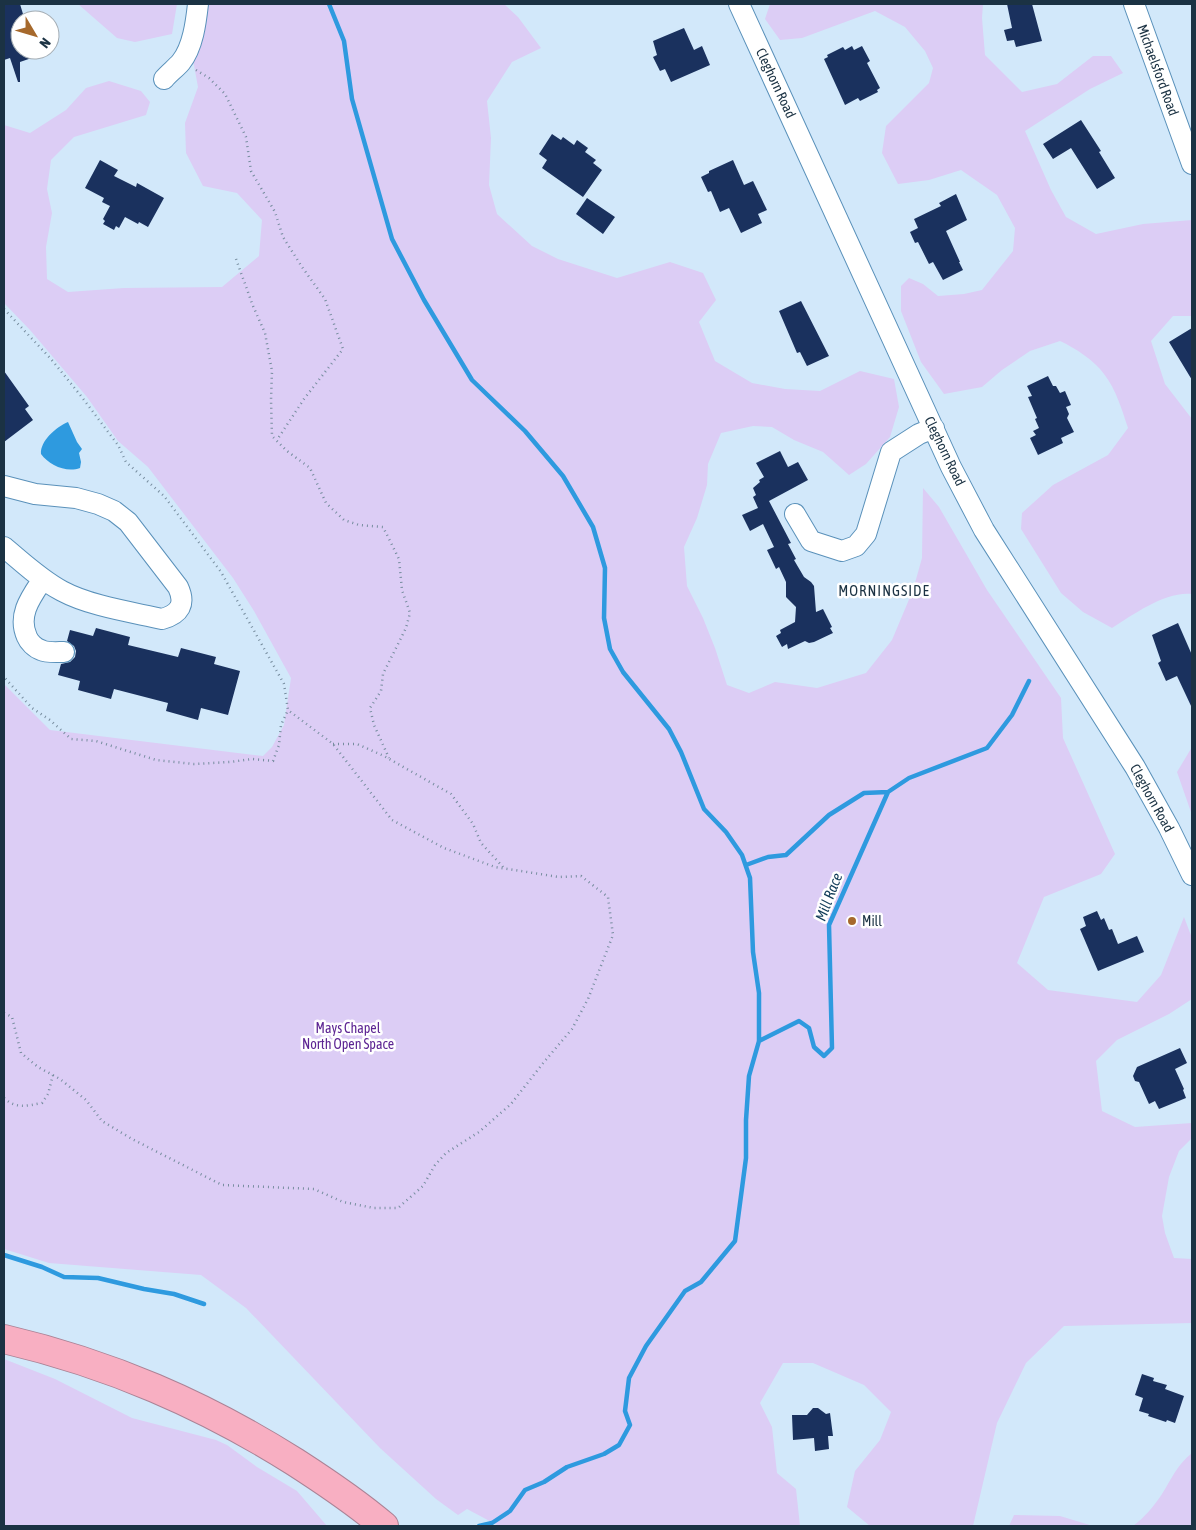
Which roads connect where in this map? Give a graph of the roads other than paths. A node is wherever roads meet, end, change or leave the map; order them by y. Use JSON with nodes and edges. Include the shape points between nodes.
{"nodes":[{"id":1,"x":198,"y":4,"type":"edge"},
{"id":2,"x":740,"y":4,"type":"edge"},
{"id":3,"x":1134,"y":4,"type":"edge"},
{"id":4,"x":164,"y":79,"type":"dead end"},
{"id":5,"x":1192,"y":164,"type":"edge"},
{"id":6,"x":934,"y":428,"type":"junction"},
{"id":7,"x":4,"y":486,"type":"edge"},
{"id":8,"x":795,"y":514,"type":"dead end"},
{"id":9,"x":4,"y":547,"type":"edge"},
{"id":10,"x":43,"y":579,"type":"junction"},
{"id":11,"x":64,"y":652,"type":"dead end"},
{"id":12,"x":1192,"y":875,"type":"edge"},
{"id":13,"x":4,"y":1339,"type":"edge"},
{"id":14,"x":384,"y":1526,"type":"edge"}],
"edges":[{"from":1,"to":4,"type":"street","via":[[193,34],[182,62]]},
{"from":2,"to":6,"type":"street","name":"Cleghorn Road"},
{"from":3,"to":5,"type":"street","name":"Michaelsford Road"},
{"from":6,"to":8,"type":"street","via":[[891,452],[866,534],[856,546],[842,551],[811,541]]},
{"from":6,"to":12,"type":"street","name":"Cleghorn Road","via":[[984,530],[1135,766]]},
{"from":7,"to":10,"type":"street","via":[[35,494],[76,498],[114,511],[128,522],[178,587],[182,603],[170,617],[162,620],[83,600]]},
{"from":9,"to":10,"type":"street"},
{"from":10,"to":11,"type":"street","via":[[28,600],[23,626],[35,647],[42,651]]},
{"from":13,"to":14,"type":"highway","via":[[87,1362],[185,1400],[268,1445],[332,1486]]}]}
